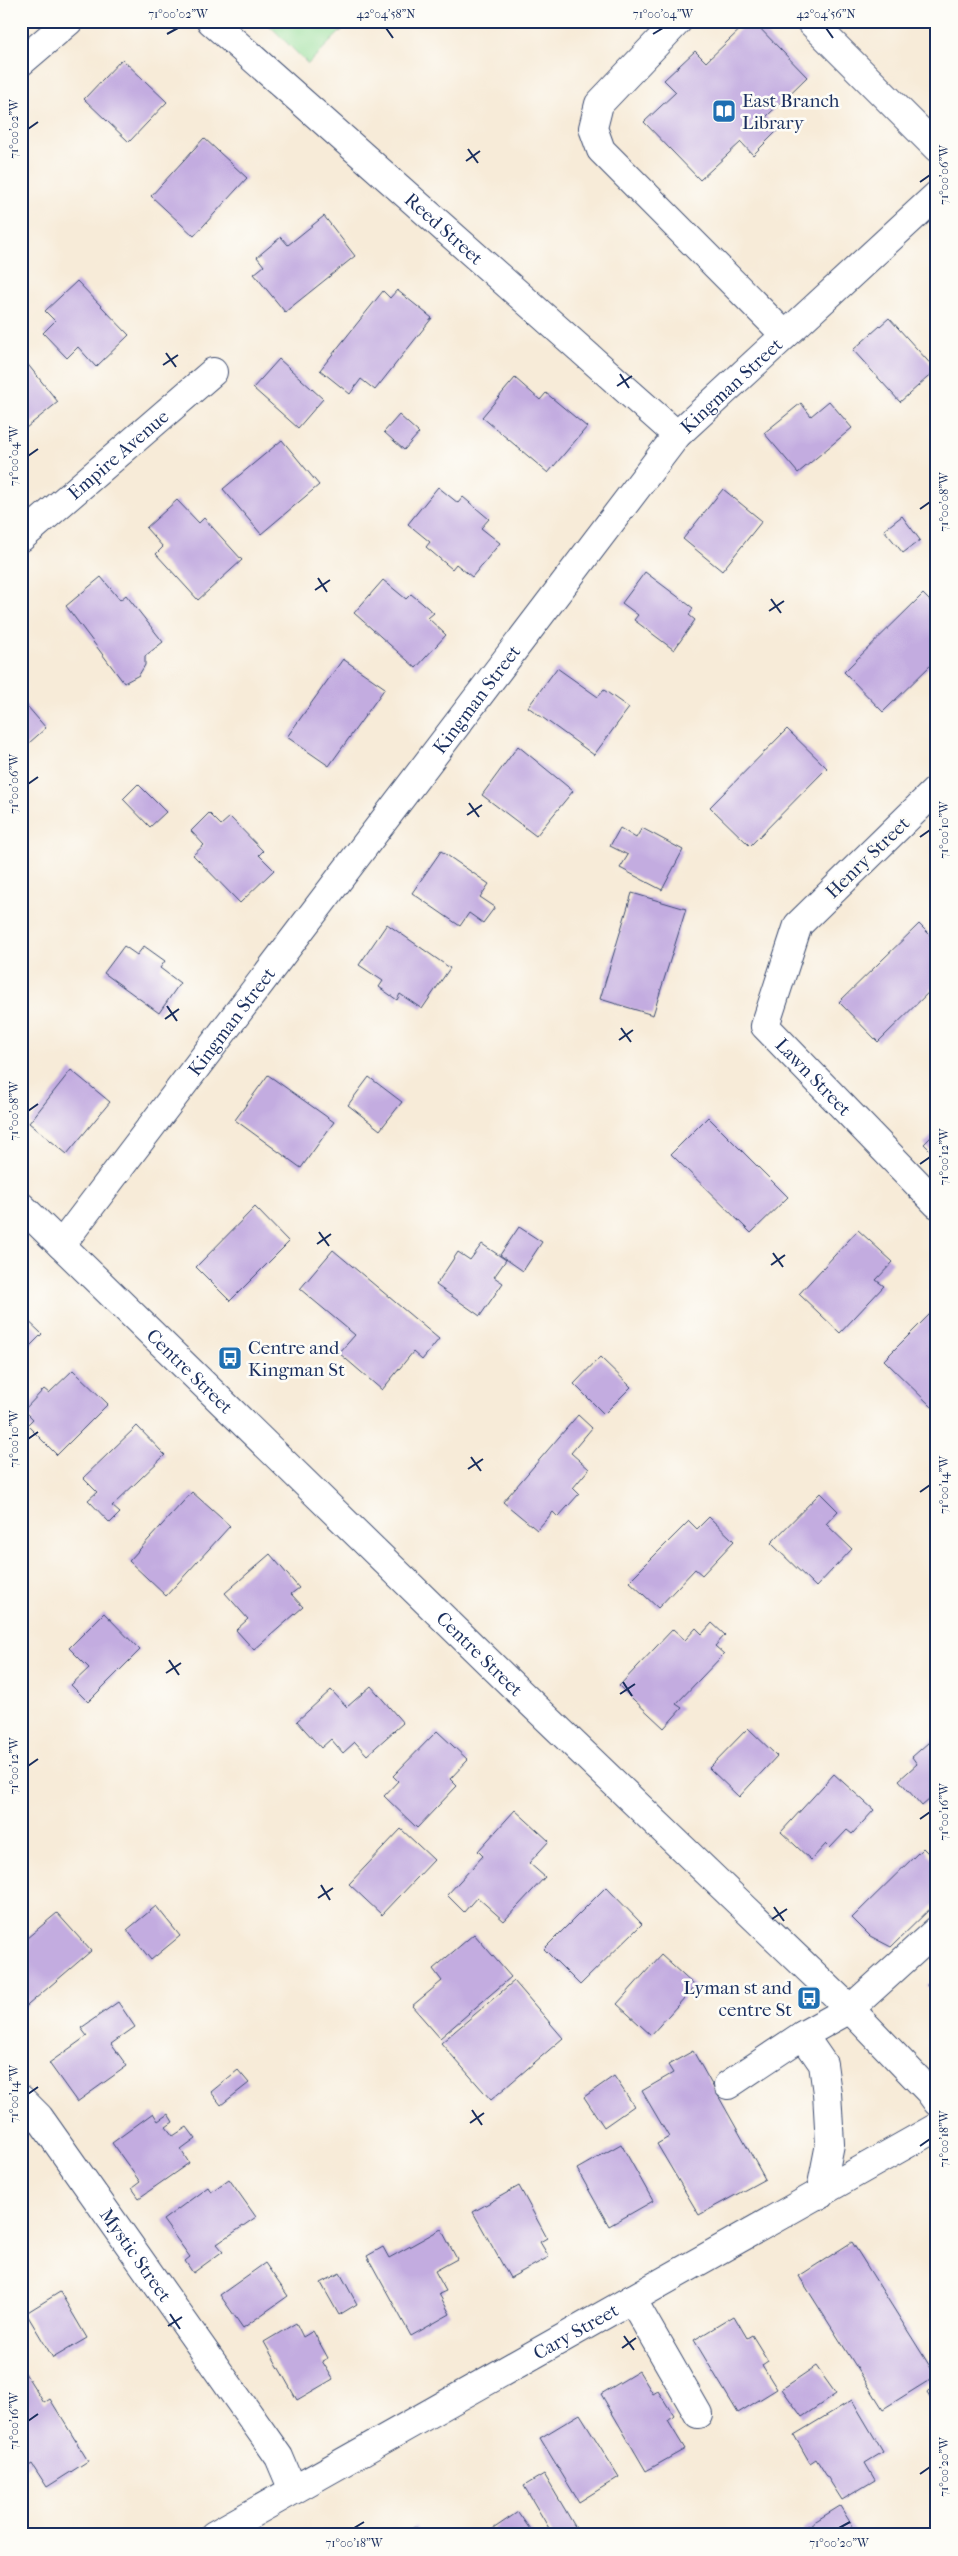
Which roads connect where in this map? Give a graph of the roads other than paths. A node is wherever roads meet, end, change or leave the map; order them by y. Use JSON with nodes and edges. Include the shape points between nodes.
{"nodes":[{"id":1,"x":70,"y":21,"type":"edge"},
{"id":2,"x":211,"y":21,"type":"edge"},
{"id":3,"x":678,"y":21,"type":"edge"},
{"id":4,"x":810,"y":21,"type":"edge"},
{"id":5,"x":21,"y":62,"type":"edge"},
{"id":6,"x":937,"y":148,"type":"edge"},
{"id":7,"x":937,"y":195,"type":"edge"},
{"id":8,"x":785,"y":335,"type":"junction"},
{"id":9,"x":213,"y":372,"type":"dead end"},
{"id":10,"x":678,"y":435,"type":"junction"},
{"id":11,"x":21,"y":538,"type":"edge"},
{"id":12,"x":937,"y":789,"type":"edge"},
{"id":13,"x":798,"y":925,"type":"joint"},
{"id":14,"x":937,"y":1204,"type":"edge"},
{"id":15,"x":21,"y":1206,"type":"edge"},
{"id":16,"x":61,"y":1245,"type":"junction"},
{"id":17,"x":937,"y":1930,"type":"edge"},
{"id":18,"x":850,"y":2008,"type":"junction"},
{"id":19,"x":803,"y":2035,"type":"junction"},
{"id":20,"x":728,"y":2085,"type":"dead end"},
{"id":21,"x":21,"y":2100,"type":"edge"},
{"id":22,"x":937,"y":2102,"type":"edge"},
{"id":23,"x":937,"y":2127,"type":"edge"},
{"id":24,"x":820,"y":2195,"type":"junction"},
{"id":25,"x":632,"y":2299,"type":"junction"},
{"id":26,"x":698,"y":2414,"type":"dead end"},
{"id":27,"x":293,"y":2490,"type":"junction"},
{"id":28,"x":214,"y":2535,"type":"edge"}],
"edges":[{"from":1,"to":5,"type":"street"},
{"from":2,"to":10,"type":"street","name":"Reed Street"},
{"from":3,"to":8,"type":"street","via":[[599,104],[593,128],[601,150]]},
{"from":4,"to":6,"type":"street"},
{"from":7,"to":8,"type":"street","name":"Kingman Street"},
{"from":8,"to":10,"type":"street","name":"Kingman Street"},
{"from":9,"to":11,"type":"street","name":"Empire Avenue"},
{"from":10,"to":16,"type":"street","name":"Kingman Street"},
{"from":12,"to":13,"type":"street","name":"Henry Street"},
{"from":13,"to":14,"type":"street","name":"Lawn Street","via":[[765,1026]]},
{"from":15,"to":16,"type":"street","name":"Centre Street"},
{"from":16,"to":18,"type":"street","name":"Centre Street","via":[[506,1679]]},
{"from":17,"to":18,"type":"street"},
{"from":18,"to":19,"type":"street"},
{"from":18,"to":22,"type":"street","name":"Centre Street"},
{"from":19,"to":20,"type":"street"},
{"from":19,"to":24,"type":"street","via":[[823,2064],[827,2093],[830,2144]]},
{"from":21,"to":27,"type":"street","name":"Mystic Street","via":[[39,2117],[279,2457]]},
{"from":23,"to":24,"type":"street","name":"Cary Street"},
{"from":24,"to":25,"type":"street","name":"Cary Street"},
{"from":25,"to":26,"type":"street"},
{"from":25,"to":27,"type":"street","name":"Cary Street"},
{"from":27,"to":28,"type":"street","name":"Cary Street"}]}
